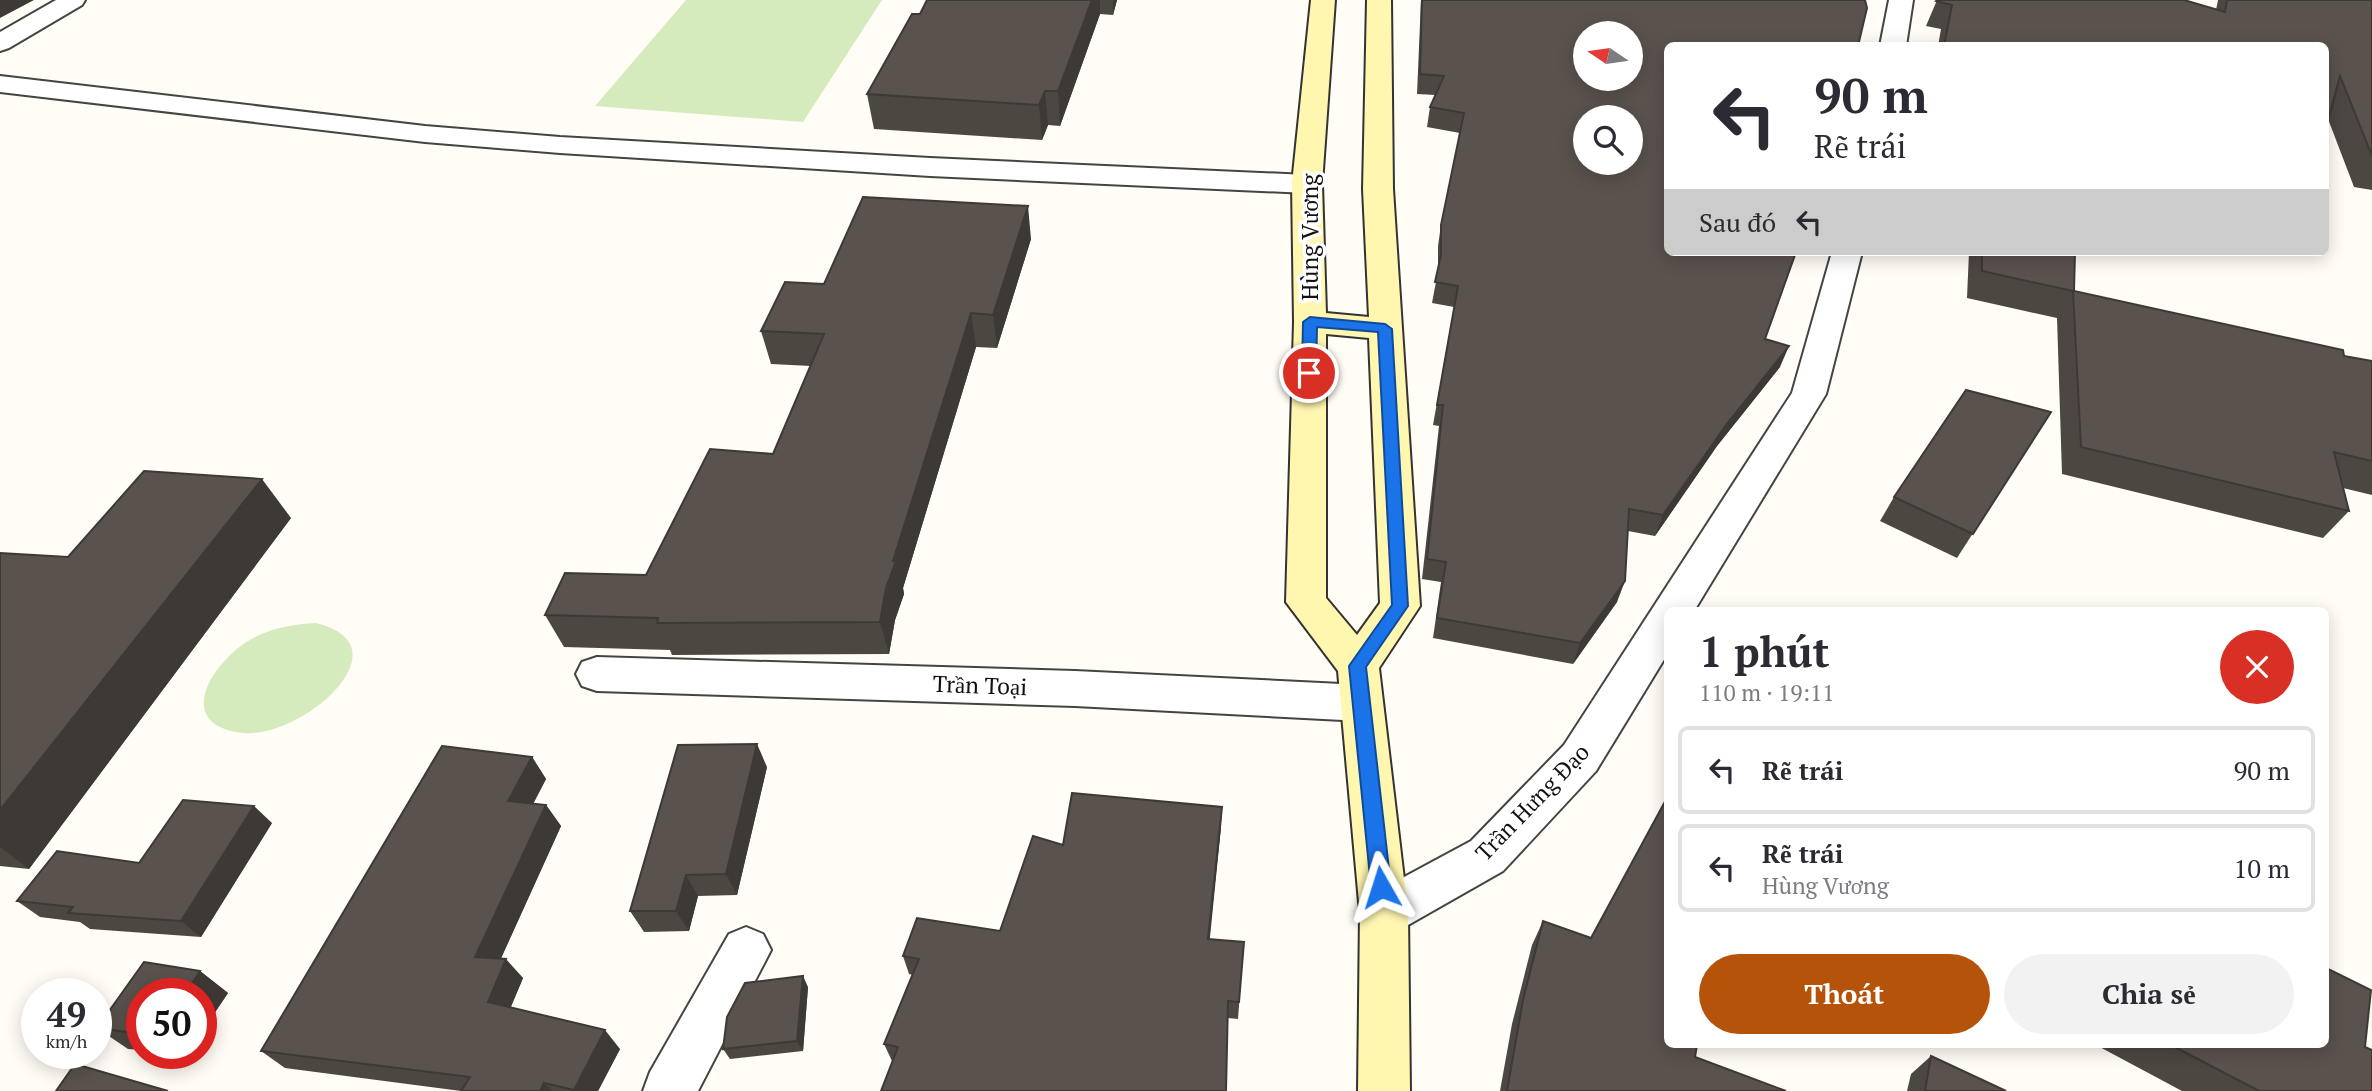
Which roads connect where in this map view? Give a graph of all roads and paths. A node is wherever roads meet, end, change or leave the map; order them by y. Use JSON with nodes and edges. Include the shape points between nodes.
{"nodes":[{"id":1,"x":74,"y":0,"type":"edge"},
{"id":2,"x":1322,"y":0,"type":"edge"},
{"id":3,"x":1379,"y":0,"type":"edge"},
{"id":4,"x":1901,"y":0,"type":"edge"},
{"id":5,"x":1894,"y":42,"type":"edge"},
{"id":6,"x":0,"y":43,"type":"edge"},
{"id":7,"x":0,"y":84,"type":"edge"},
{"id":8,"x":1307,"y":184,"type":"junction"},
{"id":9,"x":1846,"y":256,"type":"edge"},
{"id":10,"x":1310,"y":322,"type":"junction"},
{"id":11,"x":1385,"y":329,"type":"junction"},
{"id":12,"x":1675,"y":607,"type":"edge"},
{"id":13,"x":1664,"y":624,"type":"edge"},
{"id":14,"x":597,"y":674,"type":"dead end"},
{"id":15,"x":1360,"y":685,"type":"junction"},
{"id":16,"x":1384,"y":913,"type":"junction"},
{"id":17,"x":746,"y":950,"type":"dead end"},
{"id":18,"x":669,"y":1091,"type":"edge"},
{"id":19,"x":1384,"y":1091,"type":"edge"}],
"edges":[{"from":1,"to":6,"type":"street"},
{"from":2,"to":8,"type":"main road","name":"Hùng Vương"},
{"from":3,"to":11,"type":"main road","via":[[1378,189]]},
{"from":4,"to":5,"type":"street"},
{"from":7,"to":8,"type":"street","via":[[425,134],[560,145]]},
{"from":8,"to":10,"type":"main road","name":"Hùng Vương"},
{"from":9,"to":12,"type":"street","via":[[1809,394]]},
{"from":10,"to":11,"type":"main road"},
{"from":10,"to":15,"type":"main road","name":"Hùng Vương","via":[[1306,602]]},
{"from":11,"to":15,"type":"main road","via":[[1400,606]]},
{"from":13,"to":16,"type":"street","name":"Trần Hưng Đạo","via":[[1580,758],[1487,856]]},
{"from":14,"to":15,"type":"street","name":"Trần Toại","via":[[954,684]]},
{"from":15,"to":16,"type":"main road"},
{"from":16,"to":19,"type":"main road"},
{"from":17,"to":18,"type":"street"}]}
